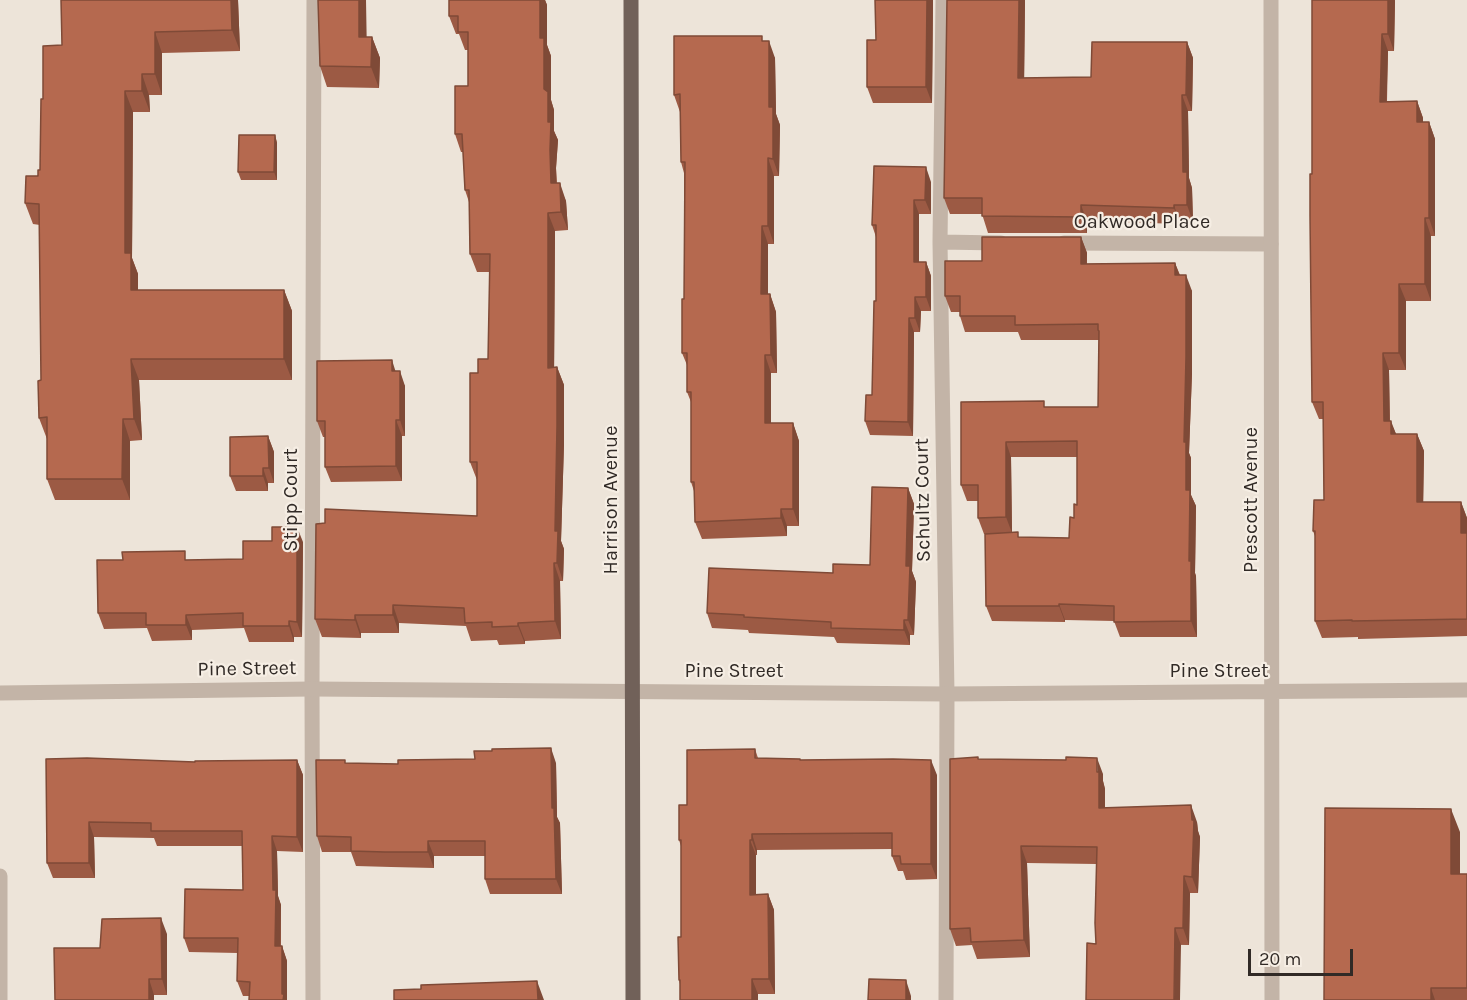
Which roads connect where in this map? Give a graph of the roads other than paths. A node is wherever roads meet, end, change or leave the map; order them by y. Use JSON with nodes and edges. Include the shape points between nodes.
{"nodes":[{"id":1,"x":314,"y":0,"type":"edge"},
{"id":2,"x":631,"y":0,"type":"edge"},
{"id":3,"x":944,"y":0,"type":"edge"},
{"id":4,"x":1271,"y":0,"type":"edge"},
{"id":5,"x":940,"y":242,"type":"junction"},
{"id":6,"x":1011,"y":243,"type":"edge"},
{"id":7,"x":1046,"y":243,"type":"edge"},
{"id":8,"x":1271,"y":244,"type":"junction"},
{"id":9,"x":312,"y":689,"type":"junction"},
{"id":10,"x":1467,"y":690,"type":"edge"},
{"id":11,"x":632,"y":692,"type":"junction"},
{"id":12,"x":1272,"y":692,"type":"junction"},
{"id":13,"x":0,"y":693,"type":"edge"},
{"id":14,"x":947,"y":694,"type":"junction"},
{"id":15,"x":0,"y":876,"type":"edge"},
{"id":16,"x":0,"y":1000,"type":"edge"},
{"id":17,"x":313,"y":1000,"type":"edge"},
{"id":18,"x":633,"y":1000,"type":"edge"},
{"id":19,"x":946,"y":1000,"type":"edge"},
{"id":20,"x":1272,"y":1000,"type":"edge"}],
"edges":[{"from":1,"to":9,"type":"street","name":"Stipp Court"},
{"from":2,"to":11,"type":"main road","name":"Harrison Avenue"},
{"from":3,"to":5,"type":"street","name":"Schultz Court"},
{"from":4,"to":8,"type":"street","name":"Prescott Avenue"},
{"from":5,"to":6,"type":"street"},
{"from":5,"to":14,"type":"street","name":"Schultz Court"},
{"from":7,"to":8,"type":"street","name":"Oakwood Place"},
{"from":8,"to":12,"type":"street","name":"Prescott Avenue"},
{"from":9,"to":11,"type":"street","name":"Pine Street"},
{"from":9,"to":13,"type":"street","name":"Pine Street"},
{"from":9,"to":17,"type":"street","name":"Stipp Court"},
{"from":10,"to":12,"type":"street","name":"Pine Street"},
{"from":11,"to":14,"type":"street","name":"Pine Street"},
{"from":11,"to":18,"type":"main road","name":"Harrison Avenue"},
{"from":12,"to":14,"type":"street","name":"Pine Street"},
{"from":12,"to":20,"type":"street","name":"Prescott Avenue"},
{"from":14,"to":19,"type":"street","name":"Schultz Court"},
{"from":15,"to":16,"type":"street"}]}
